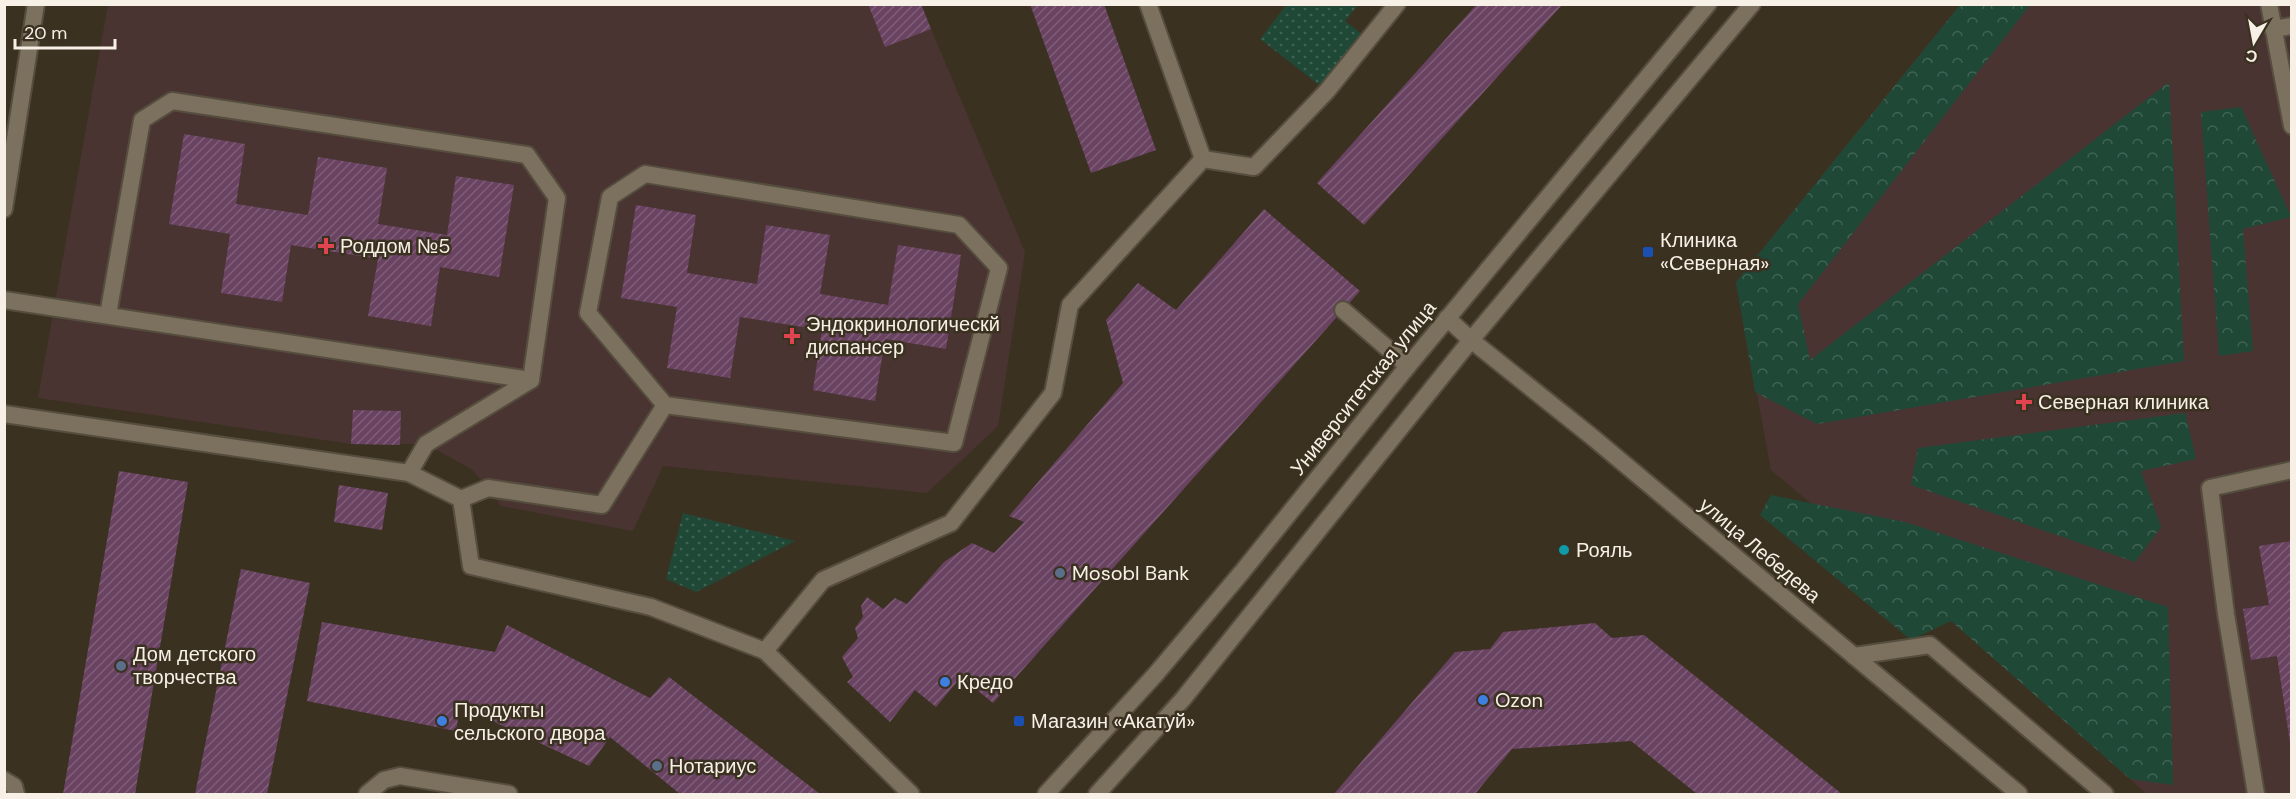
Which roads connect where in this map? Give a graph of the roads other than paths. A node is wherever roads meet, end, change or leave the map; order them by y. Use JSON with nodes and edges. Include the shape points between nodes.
{"nodes":[{"id":1,"x":36,"y":4,"type":"edge"},
{"id":2,"x":1148,"y":4,"type":"edge"},
{"id":3,"x":1397,"y":4,"type":"edge"},
{"id":4,"x":1708,"y":4,"type":"edge"},
{"id":5,"x":1752,"y":4,"type":"edge"},
{"id":6,"x":2269,"y":4,"type":"edge"},
{"id":7,"x":2292,"y":26,"type":"edge"},
{"id":8,"x":2274,"y":28,"type":"junction"},
{"id":9,"x":2292,"y":126,"type":"edge"},
{"id":10,"x":1203,"y":159,"type":"junction"},
{"id":11,"x":4,"y":209,"type":"edge"},
{"id":12,"x":4,"y":300,"type":"edge"},
{"id":13,"x":1343,"y":310,"type":"dead end"},
{"id":14,"x":108,"y":315,"type":"junction"},
{"id":15,"x":1447,"y":318,"type":"junction"},
{"id":16,"x":1471,"y":340,"type":"junction"},
{"id":17,"x":1408,"y":366,"type":"junction"},
{"id":18,"x":531,"y":380,"type":"junction"},
{"id":19,"x":665,"y":405,"type":"junction"},
{"id":20,"x":4,"y":414,"type":"edge"},
{"id":21,"x":2292,"y":470,"type":"edge"},
{"id":22,"x":409,"y":473,"type":"junction"},
{"id":23,"x":461,"y":499,"type":"junction"},
{"id":24,"x":765,"y":651,"type":"junction"},
{"id":25,"x":1854,"y":656,"type":"junction"},
{"id":26,"x":4,"y":780,"type":"edge"},
{"id":27,"x":16,"y":795,"type":"edge"},
{"id":28,"x":367,"y":795,"type":"edge"},
{"id":29,"x":509,"y":795,"type":"edge"},
{"id":30,"x":911,"y":795,"type":"edge"},
{"id":31,"x":1046,"y":795,"type":"edge"},
{"id":32,"x":1097,"y":795,"type":"edge"},
{"id":33,"x":2019,"y":795,"type":"edge"},
{"id":34,"x":2105,"y":795,"type":"edge"},
{"id":35,"x":2256,"y":795,"type":"edge"}],
"edges":[{"from":1,"to":11,"type":"main road"},
{"from":2,"to":10,"type":"main road"},
{"from":3,"to":10,"type":"main road","via":[[1327,91],[1254,167]]},
{"from":4,"to":15,"type":"main road","name":"Университетская улица"},
{"from":5,"to":16,"type":"main road"},
{"from":6,"to":8,"type":"main road"},
{"from":7,"to":8,"type":"main road"},
{"from":8,"to":9,"type":"main road"},
{"from":10,"to":24,"type":"main road","via":[[1070,305],[1053,393],[951,523],[823,580]]},
{"from":12,"to":14,"type":"main road"},
{"from":13,"to":17,"type":"main road"},
{"from":14,"to":18,"type":"main road"},
{"from":14,"to":18,"type":"main road","via":[[142,120],[172,100],[527,155],[557,198]]},
{"from":15,"to":16,"type":"main road","name":"улица Лебедева"},
{"from":15,"to":17,"type":"main road","name":"Университетская улица"},
{"from":16,"to":25,"type":"main road","name":"улица Лебедева"},
{"from":16,"to":32,"type":"main road","via":[[1183,699]]},
{"from":17,"to":31,"type":"main road","name":"Университетская улица","via":[[1242,572]]},
{"from":18,"to":22,"type":"main road","via":[[426,444]]},
{"from":19,"to":19,"type":"main road","via":[[954,442],[999,268],[960,225],[645,174],[610,196],[588,313]]},
{"from":19,"to":23,"type":"main road","via":[[603,506],[488,488]]},
{"from":20,"to":22,"type":"main road"},
{"from":21,"to":35,"type":"main road","via":[[2210,488]]},
{"from":22,"to":23,"type":"main road"},
{"from":23,"to":24,"type":"main road","via":[[471,566],[651,607]]},
{"from":24,"to":30,"type":"main road"},
{"from":25,"to":33,"type":"main road","name":"улица Лебедева"},
{"from":25,"to":34,"type":"main road","via":[[1930,645]]},
{"from":26,"to":27,"type":"main road","via":[[14,786]]},
{"from":28,"to":29,"type":"main road","via":[[384,780],[400,776]]}]}
